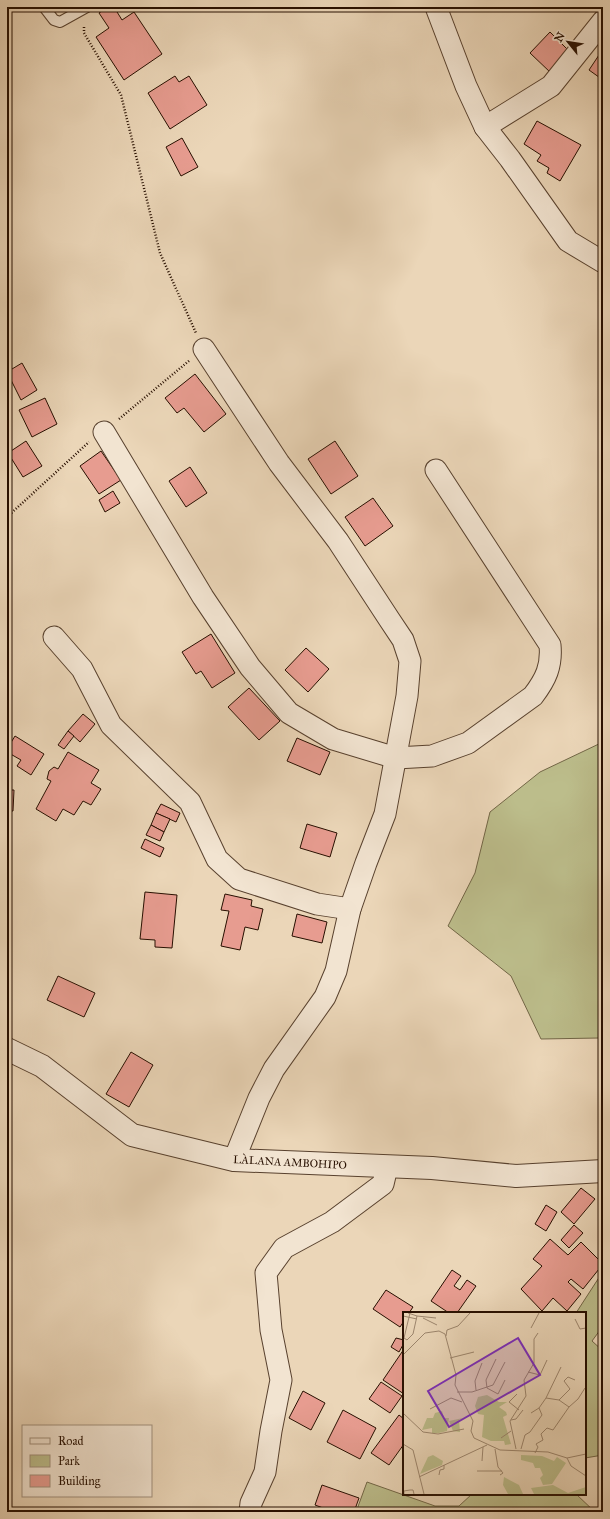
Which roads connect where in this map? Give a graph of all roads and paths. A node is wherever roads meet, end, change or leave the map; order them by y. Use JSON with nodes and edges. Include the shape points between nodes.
{"nodes":[{"id":1,"x":44,"y":7,"type":"edge"},
{"id":2,"x":87,"y":7,"type":"edge"},
{"id":3,"x":436,"y":7,"type":"edge"},
{"id":4,"x":603,"y":22,"type":"edge"},
{"id":5,"x":84,"y":27,"type":"dead end"},
{"id":6,"x":485,"y":128,"type":"junction"},
{"id":7,"x":603,"y":262,"type":"edge"},
{"id":8,"x":204,"y":349,"type":"junction"},
{"id":9,"x":104,"y":432,"type":"junction"},
{"id":10,"x":436,"y":470,"type":"dead end"},
{"id":11,"x":7,"y":517,"type":"edge"},
{"id":12,"x":54,"y":638,"type":"dead end"},
{"id":13,"x":396,"y":758,"type":"junction"},
{"id":14,"x":350,"y":909,"type":"junction"},
{"id":15,"x":7,"y":1049,"type":"edge"},
{"id":16,"x":234,"y":1160,"type":"junction"},
{"id":17,"x":387,"y":1167,"type":"junction"},
{"id":18,"x":603,"y":1171,"type":"edge"},
{"id":19,"x":250,"y":1512,"type":"edge"}],
"edges":[{"from":1,"to":2,"type":"lane","via":[[54,20],[60,22]]},
{"from":3,"to":6,"type":"street"},
{"from":4,"to":6,"type":"street","via":[[551,86]]},
{"from":5,"to":8,"type":"path","via":[[84,33],[121,95],[160,253]]},
{"from":6,"to":7,"type":"street","via":[[568,241]]},
{"from":8,"to":9,"type":"path"},
{"from":8,"to":13,"type":"street","via":[[279,463],[338,542],[403,640],[410,661],[407,696]]},
{"from":9,"to":11,"type":"path","via":[[88,443]]},
{"from":9,"to":13,"type":"street","via":[[203,597],[250,667],[289,713],[333,739]]},
{"from":10,"to":13,"type":"street","via":[[550,645],[551,658],[541,686],[533,696],[468,743],[432,756]]},
{"from":12,"to":14,"type":"street","via":[[82,669],[111,725],[190,802],[216,859],[239,879],[317,904]]},
{"from":13,"to":14,"type":"street","via":[[385,814]]},
{"from":14,"to":16,"type":"street","via":[[336,971],[325,997],[274,1069],[259,1098]]},
{"from":15,"to":16,"type":"street","name":"LÀLANA AMBOHIPO","via":[[42,1066],[132,1135]]},
{"from":16,"to":17,"type":"street","name":"LÀLANA AMBOHIPO"},
{"from":17,"to":18,"type":"street","name":"LÀLANA AMBOHIPO","via":[[432,1168],[516,1176]]},
{"from":17,"to":19,"type":"street","via":[[383,1184],[332,1222],[284,1248],[266,1273],[271,1330],[281,1380],[265,1472],[251,1503]]}]}
